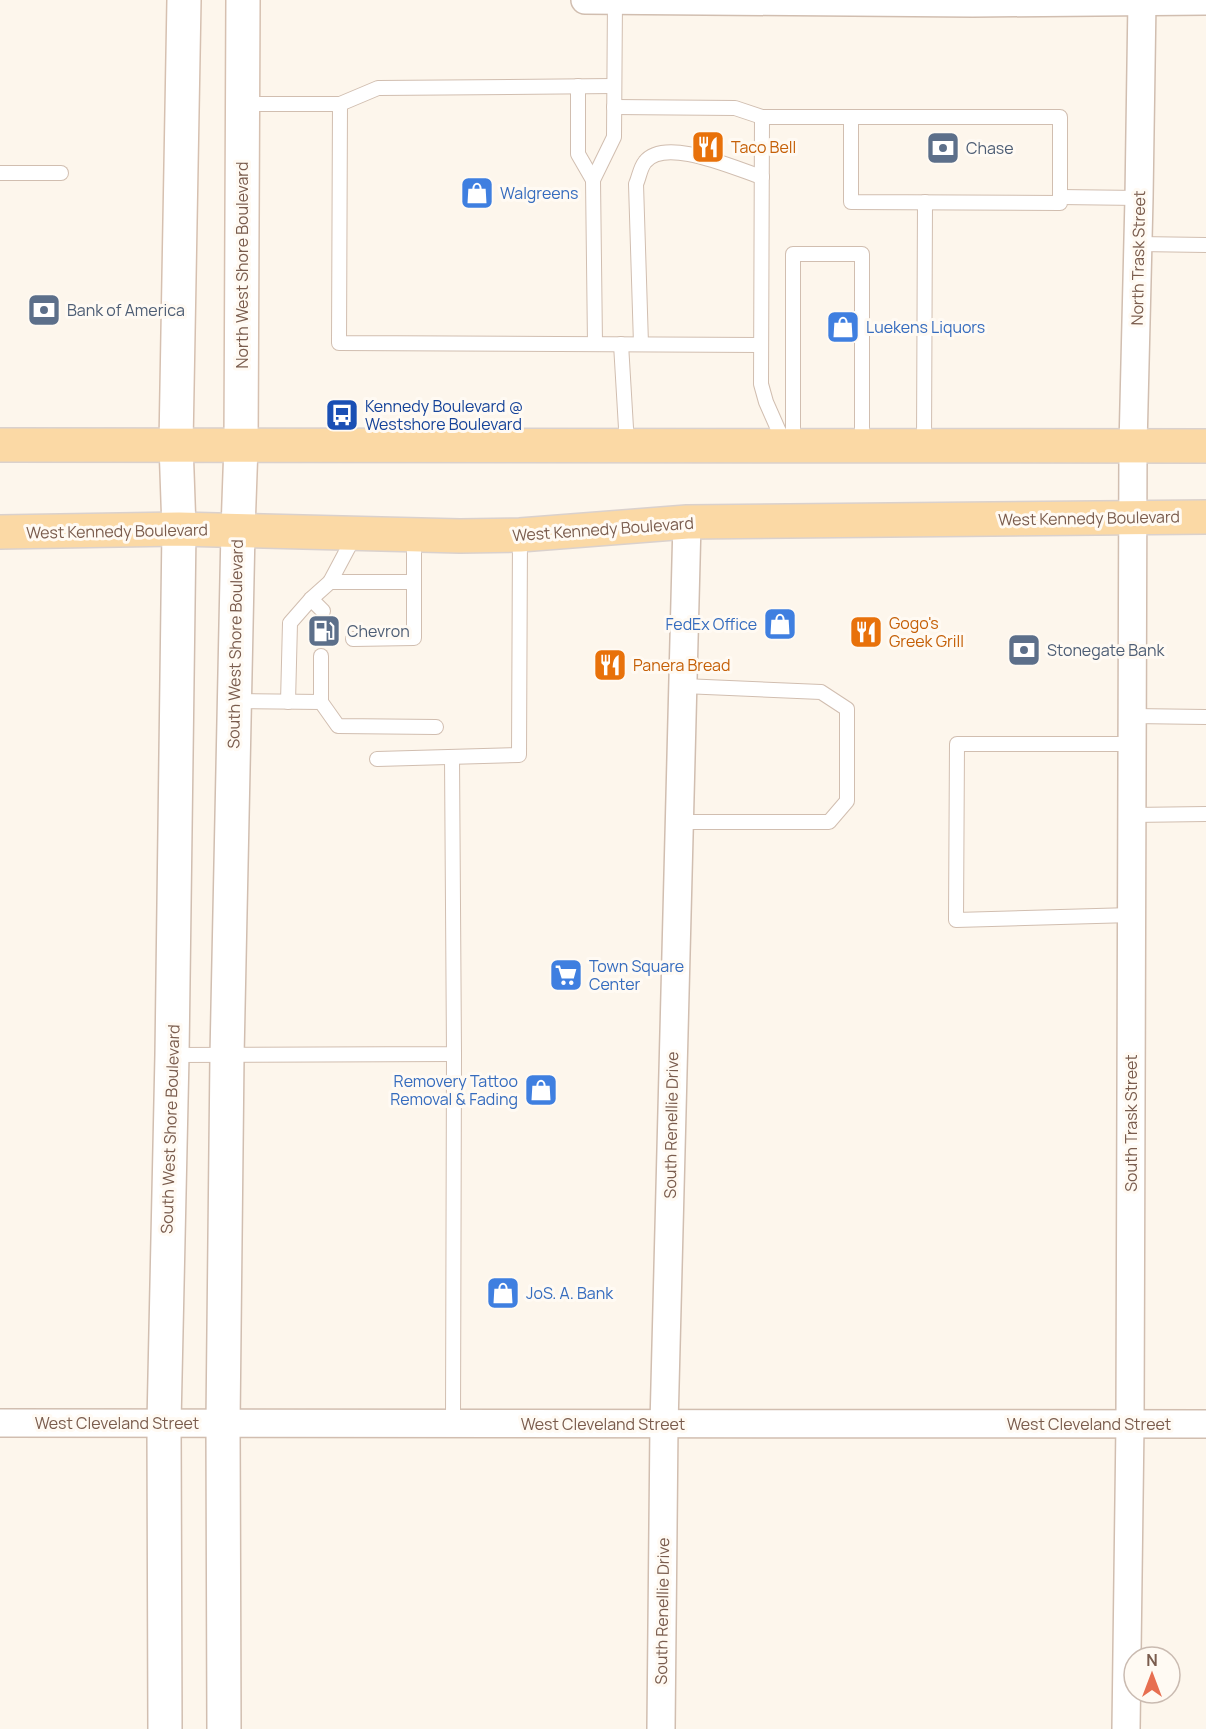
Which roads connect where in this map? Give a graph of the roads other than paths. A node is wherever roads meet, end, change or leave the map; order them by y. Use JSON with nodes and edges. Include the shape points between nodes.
{"nodes":[{"id":1,"x":184,"y":0,"type":"edge"},
{"id":2,"x":243,"y":0,"type":"edge"},
{"id":3,"x":585,"y":0,"type":"edge"},
{"id":4,"x":615,"y":0,"type":"edge"},
{"id":5,"x":1142,"y":0,"type":"edge"},
{"id":6,"x":1206,"y":1,"type":"edge"},
{"id":7,"x":902,"y":2,"type":"edge"},
{"id":8,"x":973,"y":2,"type":"edge"},
{"id":9,"x":578,"y":86,"type":"junction"},
{"id":10,"x":614,"y":86,"type":"junction"},
{"id":11,"x":243,"y":104,"type":"junction"},
{"id":12,"x":340,"y":104,"type":"junction"},
{"id":13,"x":614,"y":107,"type":"junction"},
{"id":14,"x":762,"y":117,"type":"junction"},
{"id":15,"x":850,"y":117,"type":"junction"},
{"id":16,"x":0,"y":173,"type":"edge"},
{"id":17,"x":61,"y":173,"type":"dead end"},
{"id":18,"x":762,"y":177,"type":"junction"},
{"id":19,"x":593,"y":180,"type":"junction"},
{"id":20,"x":1060,"y":197,"type":"junction"},
{"id":21,"x":1139,"y":198,"type":"junction"},
{"id":22,"x":925,"y":202,"type":"junction"},
{"id":23,"x":1138,"y":244,"type":"junction"},
{"id":24,"x":1206,"y":245,"type":"edge"},
{"id":25,"x":595,"y":344,"type":"junction"},
{"id":26,"x":621,"y":344,"type":"junction"},
{"id":27,"x":641,"y":344,"type":"junction"},
{"id":28,"x":760,"y":345,"type":"junction"},
{"id":29,"x":176,"y":444,"type":"junction"},
{"id":30,"x":0,"y":445,"type":"edge"},
{"id":31,"x":627,"y":445,"type":"junction"},
{"id":32,"x":241,"y":446,"type":"junction"},
{"id":33,"x":789,"y":446,"type":"junction"},
{"id":34,"x":862,"y":446,"type":"junction"},
{"id":35,"x":924,"y":446,"type":"junction"},
{"id":36,"x":1133,"y":446,"type":"junction"},
{"id":37,"x":1206,"y":446,"type":"edge"},
{"id":38,"x":1133,"y":517,"type":"junction"},
{"id":39,"x":1206,"y":517,"type":"edge"},
{"id":40,"x":687,"y":522,"type":"junction"},
{"id":41,"x":179,"y":529,"type":"junction"},
{"id":42,"x":237,"y":530,"type":"junction"},
{"id":43,"x":0,"y":532,"type":"edge"},
{"id":44,"x":356,"y":533,"type":"junction"},
{"id":45,"x":414,"y":535,"type":"junction"},
{"id":46,"x":520,"y":535,"type":"junction"},
{"id":47,"x":330,"y":582,"type":"junction"},
{"id":48,"x":414,"y":582,"type":"junction"},
{"id":49,"x":311,"y":599,"type":"junction"},
{"id":50,"x":323,"y":611,"type":"dead end"},
{"id":51,"x":352,"y":639,"type":"dead end"},
{"id":52,"x":321,"y":656,"type":"dead end"},
{"id":53,"x":682,"y":686,"type":"junction"},
{"id":54,"x":234,"y":701,"type":"junction"},
{"id":55,"x":288,"y":702,"type":"junction"},
{"id":56,"x":321,"y":702,"type":"junction"},
{"id":57,"x":1133,"y":716,"type":"junction"},
{"id":58,"x":1206,"y":717,"type":"edge"},
{"id":59,"x":436,"y":727,"type":"dead end"},
{"id":60,"x":1132,"y":744,"type":"junction"},
{"id":61,"x":452,"y":757,"type":"junction"},
{"id":62,"x":377,"y":759,"type":"dead end"},
{"id":63,"x":1206,"y":814,"type":"edge"},
{"id":64,"x":1132,"y":815,"type":"junction"},
{"id":65,"x":679,"y":822,"type":"junction"},
{"id":66,"x":1132,"y":915,"type":"junction"},
{"id":67,"x":454,"y":1054,"type":"junction"},
{"id":68,"x":172,"y":1055,"type":"junction"},
{"id":69,"x":227,"y":1056,"type":"junction"},
{"id":70,"x":0,"y":1423,"type":"edge"},
{"id":71,"x":164,"y":1423,"type":"junction"},
{"id":72,"x":223,"y":1423,"type":"junction"},
{"id":73,"x":453,"y":1424,"type":"junction"},
{"id":74,"x":1130,"y":1424,"type":"junction"},
{"id":75,"x":1206,"y":1424,"type":"edge"},
{"id":76,"x":664,"y":1425,"type":"junction"},
{"id":77,"x":165,"y":1729,"type":"edge"},
{"id":78,"x":224,"y":1729,"type":"edge"},
{"id":79,"x":661,"y":1729,"type":"edge"},
{"id":80,"x":1126,"y":1729,"type":"edge"}],
"edges":[{"from":1,"to":29,"type":"street"},
{"from":2,"to":11,"type":"street","name":"North West Shore Boulevard"},
{"from":3,"to":4,"type":"street"},
{"from":4,"to":7,"type":"street"},
{"from":4,"to":10,"type":"lane"},
{"from":5,"to":6,"type":"street"},
{"from":5,"to":8,"type":"street"},
{"from":5,"to":21,"type":"street","name":"North Trask Street"},
{"from":7,"to":8,"type":"street"},
{"from":9,"to":10,"type":"lane"},
{"from":9,"to":12,"type":"lane","via":[[378,88]]},
{"from":9,"to":19,"type":"lane","via":[[578,154]]},
{"from":10,"to":13,"type":"lane"},
{"from":11,"to":12,"type":"lane"},
{"from":11,"to":32,"type":"street","name":"North West Shore Boulevard"},
{"from":12,"to":25,"type":"lane","via":[[339,343]]},
{"from":13,"to":14,"type":"lane","via":[[735,108]]},
{"from":13,"to":19,"type":"lane","via":[[614,136]]},
{"from":14,"to":15,"type":"lane"},
{"from":14,"to":18,"type":"lane"},
{"from":15,"to":20,"type":"lane","via":[[1060,117]]},
{"from":15,"to":22,"type":"lane","via":[[850,202]]},
{"from":16,"to":17,"type":"lane"},
{"from":18,"to":27,"type":"lane","via":[[687,153],[667,151],[644,162],[636,184]]},
{"from":18,"to":28,"type":"lane"},
{"from":19,"to":25,"type":"lane"},
{"from":20,"to":21,"type":"lane"},
{"from":20,"to":22,"type":"lane","via":[[1060,203]]},
{"from":21,"to":23,"type":"street","name":"North Trask Street"},
{"from":22,"to":35,"type":"lane"},
{"from":23,"to":24,"type":"lane"},
{"from":23,"to":36,"type":"street","name":"North Trask Street"},
{"from":25,"to":26,"type":"lane"},
{"from":26,"to":27,"type":"lane"},
{"from":26,"to":31,"type":"lane"},
{"from":27,"to":28,"type":"lane"},
{"from":28,"to":33,"type":"lane","via":[[761,384],[766,402]]},
{"from":29,"to":30,"type":"main road"},
{"from":29,"to":32,"type":"main road"},
{"from":29,"to":41,"type":"street"},
{"from":31,"to":32,"type":"main road"},
{"from":31,"to":33,"type":"main road"},
{"from":32,"to":42,"type":"street","name":"North West Shore Boulevard"},
{"from":33,"to":34,"type":"main road"},
{"from":33,"to":34,"type":"lane","via":[[793,254],[862,254]]},
{"from":34,"to":35,"type":"main road"},
{"from":35,"to":36,"type":"main road"},
{"from":36,"to":37,"type":"main road"},
{"from":36,"to":38,"type":"street","name":"North Trask Street"},
{"from":38,"to":39,"type":"main road","name":"West Kennedy Boulevard"},
{"from":38,"to":40,"type":"main road","name":"West Kennedy Boulevard"},
{"from":38,"to":57,"type":"street","name":"South Trask Street"},
{"from":40,"to":46,"type":"main road","name":"West Kennedy Boulevard"},
{"from":40,"to":53,"type":"street","name":"South Renellie Drive"},
{"from":41,"to":42,"type":"main road","name":"West Kennedy Boulevard"},
{"from":41,"to":43,"type":"main road","name":"West Kennedy Boulevard"},
{"from":41,"to":68,"type":"street","name":"South West Shore Boulevard"},
{"from":42,"to":44,"type":"main road","name":"West Kennedy Boulevard"},
{"from":42,"to":54,"type":"street","name":"South West Shore Boulevard"},
{"from":44,"to":45,"type":"main road","name":"West Kennedy Boulevard"},
{"from":44,"to":47,"type":"lane"},
{"from":45,"to":46,"type":"main road","name":"West Kennedy Boulevard"},
{"from":45,"to":48,"type":"lane"},
{"from":46,"to":61,"type":"lane","via":[[519,755]]},
{"from":47,"to":48,"type":"lane"},
{"from":47,"to":49,"type":"lane"},
{"from":48,"to":51,"type":"lane","via":[[414,638]]},
{"from":49,"to":50,"type":"lane"},
{"from":49,"to":55,"type":"lane","via":[[290,623]]},
{"from":52,"to":56,"type":"lane"},
{"from":53,"to":65,"type":"street","name":"South Renellie Drive"},
{"from":53,"to":65,"type":"lane","via":[[821,692],[847,709],[847,801],[829,822]]},
{"from":54,"to":55,"type":"lane"},
{"from":54,"to":69,"type":"street","name":"South West Shore Boulevard"},
{"from":55,"to":56,"type":"lane"},
{"from":56,"to":59,"type":"lane","via":[[339,726]]},
{"from":57,"to":58,"type":"lane"},
{"from":57,"to":60,"type":"street","name":"South Trask Street"},
{"from":60,"to":64,"type":"street","name":"South Trask Street"},
{"from":60,"to":66,"type":"lane","via":[[957,744],[956,920]]},
{"from":61,"to":62,"type":"lane"},
{"from":61,"to":67,"type":"lane"},
{"from":63,"to":64,"type":"lane"},
{"from":64,"to":66,"type":"street","name":"South Trask Street"},
{"from":65,"to":76,"type":"street","name":"South Renellie Drive"},
{"from":66,"to":74,"type":"street","name":"South Trask Street"},
{"from":67,"to":69,"type":"lane"},
{"from":67,"to":73,"type":"lane"},
{"from":68,"to":69,"type":"lane"},
{"from":68,"to":71,"type":"street","name":"South West Shore Boulevard"},
{"from":69,"to":72,"type":"street","name":"South West Shore Boulevard"},
{"from":70,"to":71,"type":"street","name":"West Cleveland Street"},
{"from":71,"to":72,"type":"street","name":"West Cleveland Street"},
{"from":71,"to":77,"type":"street","name":"South West Shore Boulevard"},
{"from":72,"to":73,"type":"street","name":"West Cleveland Street"},
{"from":72,"to":78,"type":"street","name":"South West Shore Boulevard"},
{"from":73,"to":76,"type":"street","name":"West Cleveland Street"},
{"from":74,"to":75,"type":"street","name":"West Cleveland Street"},
{"from":74,"to":76,"type":"street","name":"West Cleveland Street"},
{"from":74,"to":80,"type":"street","name":"South Trask Street"},
{"from":76,"to":79,"type":"street","name":"South Renellie Drive"}]}
